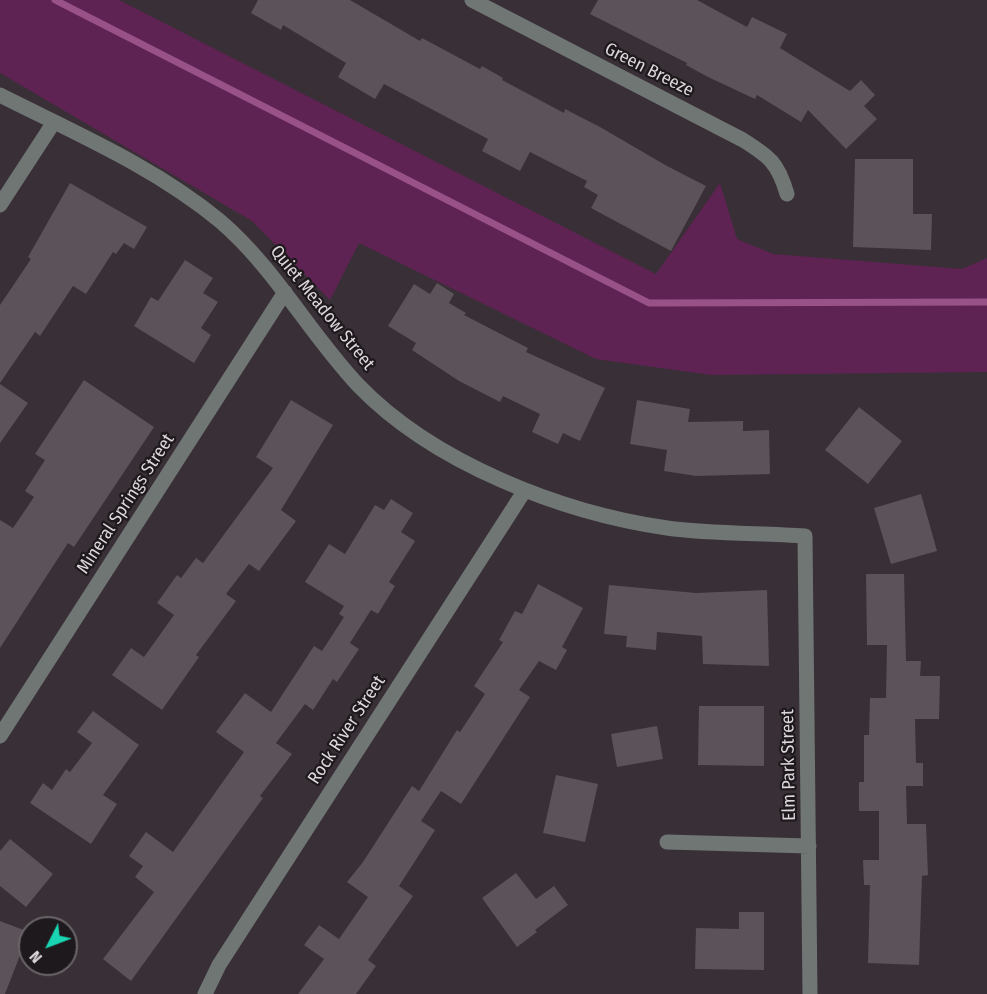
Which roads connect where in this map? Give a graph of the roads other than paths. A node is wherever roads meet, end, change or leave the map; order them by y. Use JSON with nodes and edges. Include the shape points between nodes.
{"nodes":[{"id":1,"x":472,"y":0,"type":"edge"},
{"id":2,"x":0,"y":95,"type":"edge"},
{"id":3,"x":54,"y":122,"type":"junction"},
{"id":4,"x":787,"y":194,"type":"dead end"},
{"id":5,"x":0,"y":205,"type":"edge"},
{"id":6,"x":285,"y":292,"type":"junction"},
{"id":7,"x":525,"y":490,"type":"junction"},
{"id":8,"x":805,"y":536,"type":"joint"},
{"id":9,"x":0,"y":736,"type":"edge"},
{"id":10,"x":667,"y":842,"type":"dead end"},
{"id":11,"x":809,"y":846,"type":"junction"},
{"id":12,"x":205,"y":994,"type":"edge"},
{"id":13,"x":810,"y":994,"type":"edge"}],
"edges":[{"from":1,"to":4,"type":"street","name":"Green Breeze","via":[[766,154],[780,173]]},
{"from":2,"to":3,"type":"street","name":"Quiet Meadow Street"},
{"from":3,"to":5,"type":"street"},
{"from":3,"to":6,"type":"street","name":"Quiet Meadow Street","via":[[144,169],[193,201],[246,245]]},
{"from":6,"to":7,"type":"street","name":"Quiet Meadow Street","via":[[360,387],[396,419],[462,462]]},
{"from":6,"to":9,"type":"street","name":"Mineral Springs Street"},
{"from":7,"to":8,"type":"street","name":"Quiet Meadow Street","via":[[601,514],[667,528]]},
{"from":7,"to":12,"type":"street","name":"Rock River Street","via":[[219,965]]},
{"from":8,"to":11,"type":"street","name":"Elm Park Street"},
{"from":10,"to":11,"type":"street"},
{"from":11,"to":13,"type":"street","name":"Elm Park Street"}]}
